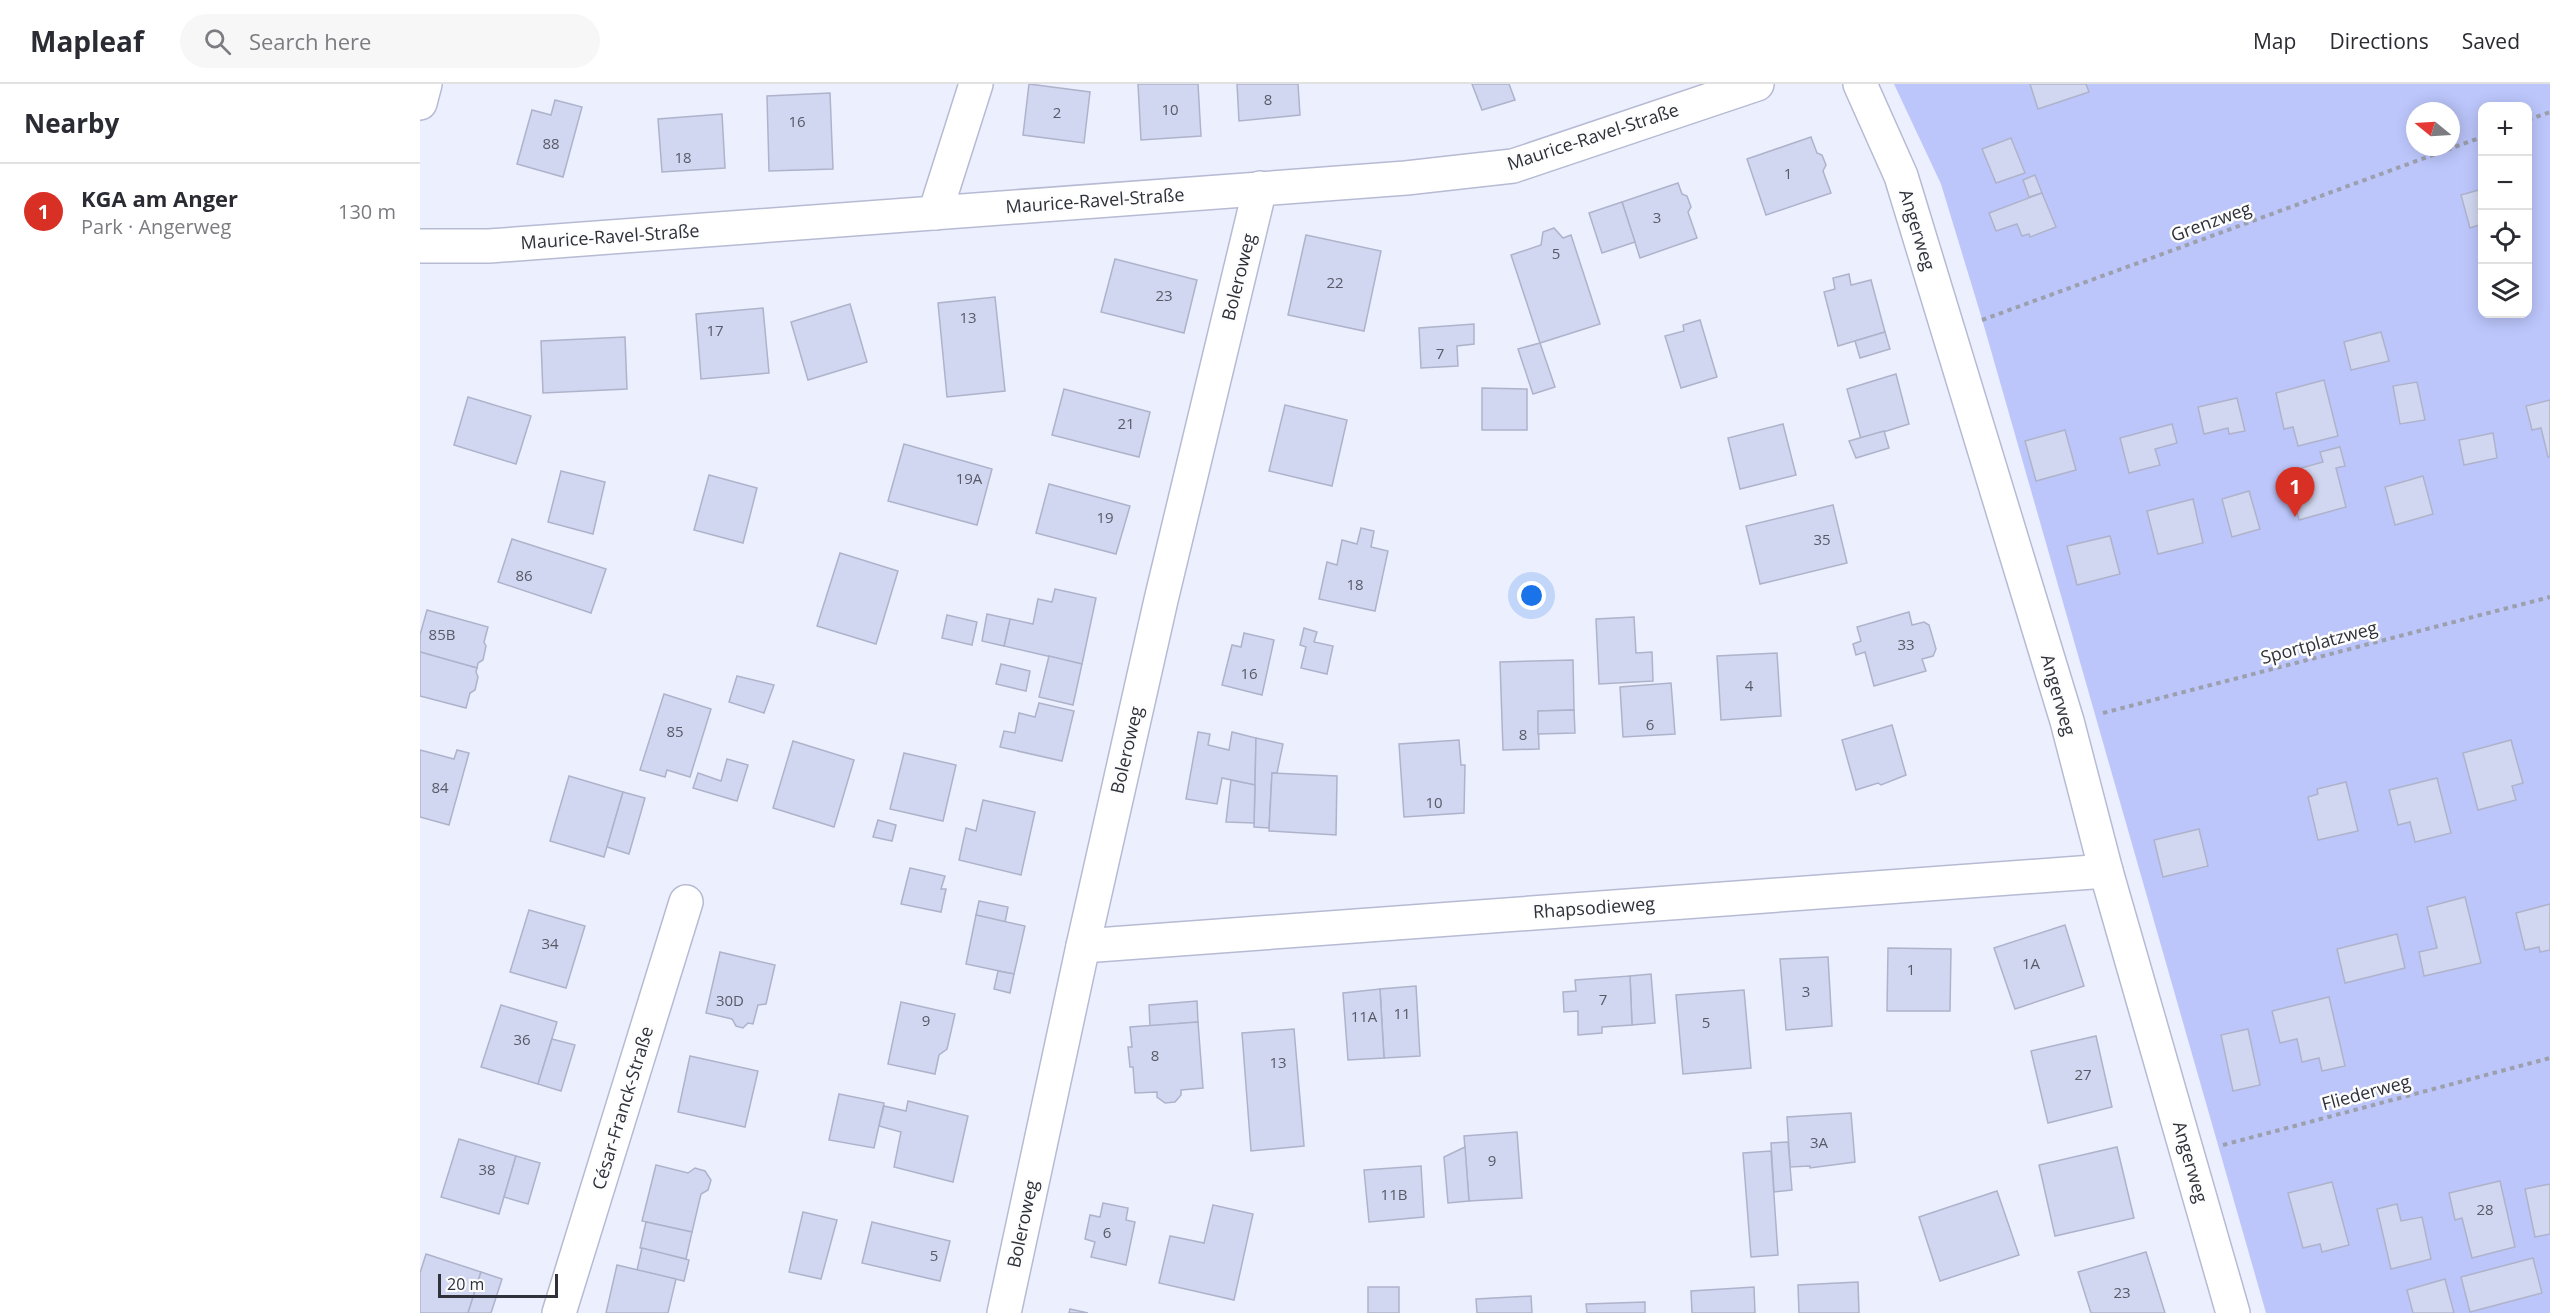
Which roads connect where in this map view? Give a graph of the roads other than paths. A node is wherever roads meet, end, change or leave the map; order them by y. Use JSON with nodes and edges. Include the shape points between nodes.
{"nodes":[{"id":1,"x":426,"y":84,"type":"edge"},
{"id":2,"x":976,"y":84,"type":"edge"},
{"id":3,"x":1757,"y":84,"type":"edge"},
{"id":4,"x":1860,"y":84,"type":"edge"},
{"id":5,"x":420,"y":103,"type":"edge"},
{"id":6,"x":1260,"y":188,"type":"junction"},
{"id":7,"x":935,"y":213,"type":"junction"},
{"id":8,"x":420,"y":246,"type":"edge"},
{"id":9,"x":2106,"y":871,"type":"junction"},
{"id":10,"x":686,"y":902,"type":"dead end"},
{"id":11,"x":1083,"y":946,"type":"junction"},
{"id":12,"x":559,"y":1313,"type":"edge"},
{"id":13,"x":1004,"y":1313,"type":"edge"},
{"id":14,"x":2233,"y":1313,"type":"edge"}],
"edges":[{"from":1,"to":5,"type":"street"},
{"from":2,"to":7,"type":"street"},
{"from":3,"to":6,"type":"street","name":"Maurice-Ravel-Straße","via":[[1513,166]]},
{"from":4,"to":9,"type":"street","name":"Angerweg","via":[[1901,176],[2067,721]]},
{"from":6,"to":7,"type":"street","name":"Maurice-Ravel-Straße"},
{"from":6,"to":11,"type":"street","name":"Boleroweg","via":[[1158,611]]},
{"from":7,"to":8,"type":"street","name":"Maurice-Ravel-Straße","via":[[489,246]]},
{"from":9,"to":11,"type":"street","name":"Rhapsodieweg"},
{"from":9,"to":14,"type":"street","name":"Angerweg"},
{"from":10,"to":12,"type":"street","name":"César-Franck-Straße"},
{"from":11,"to":13,"type":"street","name":"Boleroweg"}]}
